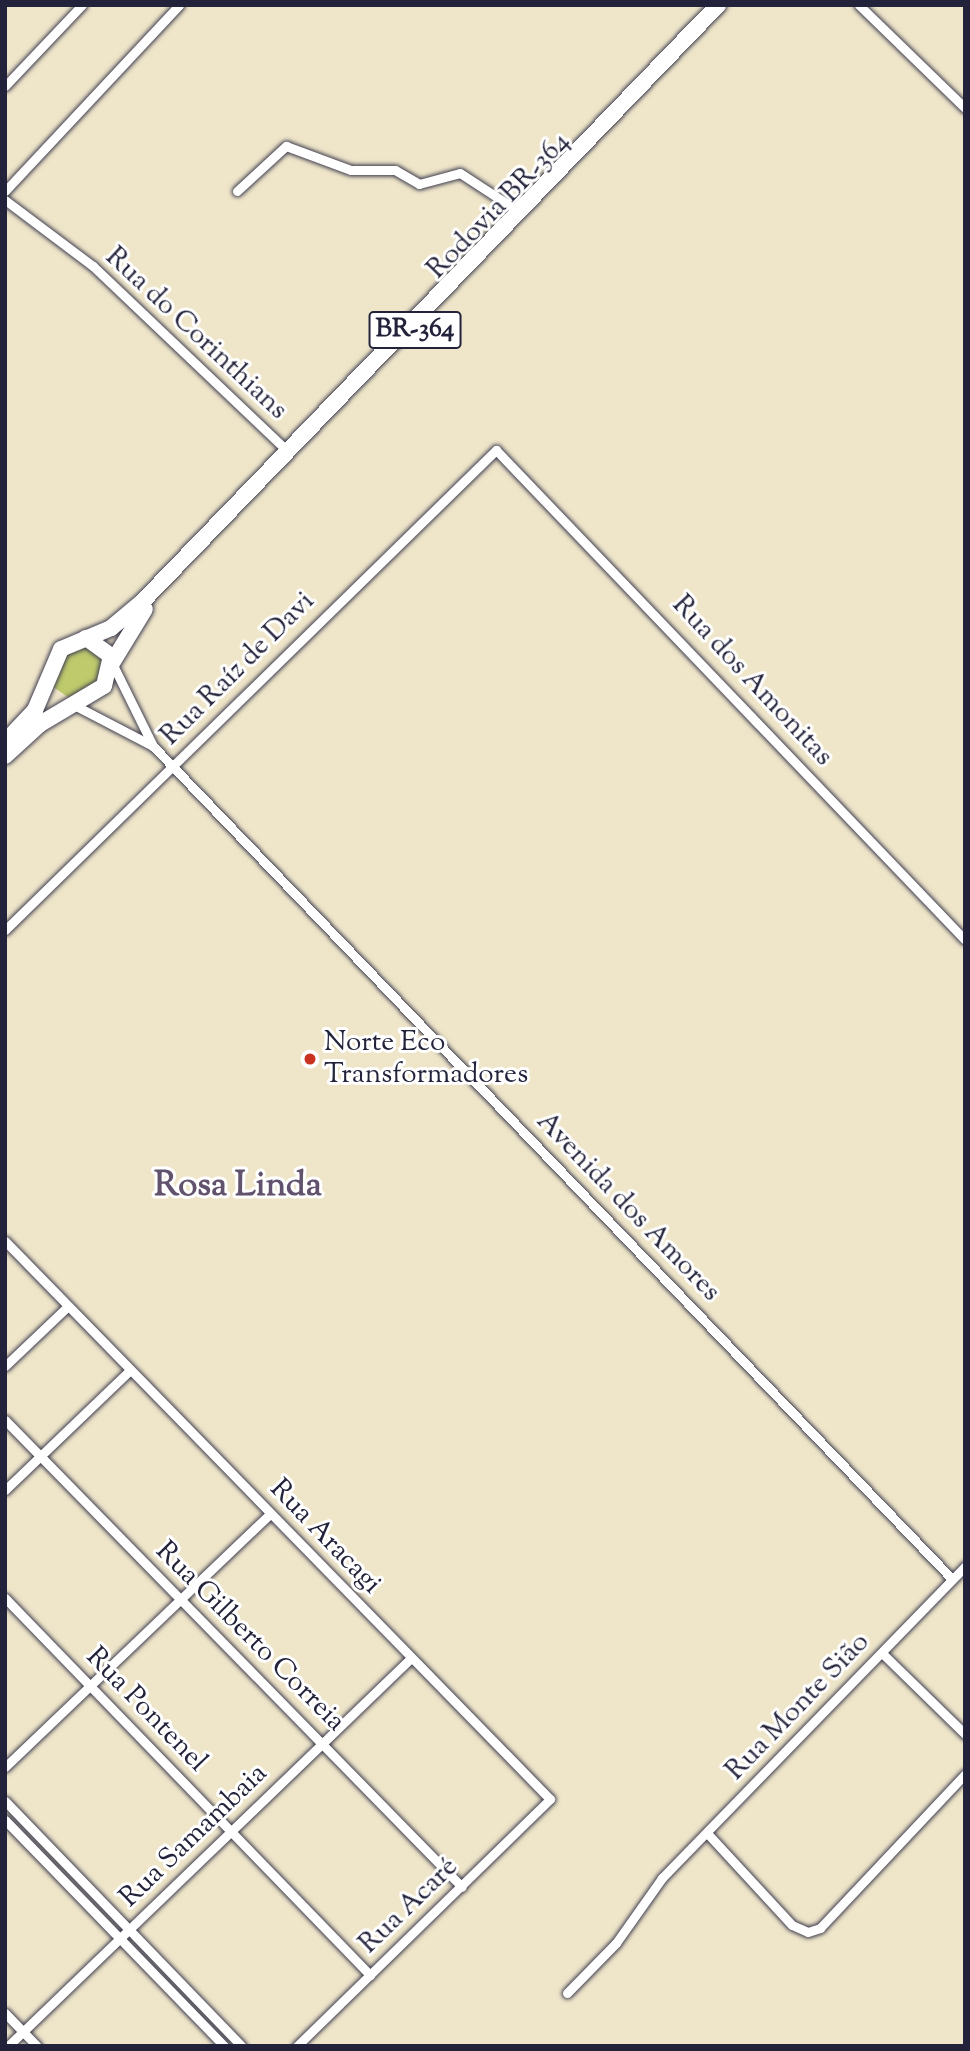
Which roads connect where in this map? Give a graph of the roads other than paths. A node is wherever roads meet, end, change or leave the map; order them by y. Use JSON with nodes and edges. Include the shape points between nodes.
{"nodes":[{"id":1,"x":82,"y":5,"type":"edge"},
{"id":2,"x":179,"y":5,"type":"edge"},
{"id":3,"x":718,"y":5,"type":"edge"},
{"id":4,"x":730,"y":5,"type":"edge"},
{"id":5,"x":859,"y":5,"type":"edge"},
{"id":6,"x":5,"y":86,"type":"edge"},
{"id":7,"x":965,"y":108,"type":"edge"},
{"id":8,"x":5,"y":191,"type":"edge"},
{"id":9,"x":237,"y":191,"type":"dead end"},
{"id":10,"x":5,"y":200,"type":"edge"},
{"id":11,"x":518,"y":211,"type":"junction"},
{"id":12,"x":288,"y":452,"type":"junction"},
{"id":13,"x":505,"y":453,"type":"joint"},
{"id":14,"x":86,"y":638,"type":"junction"},
{"id":15,"x":112,"y":663,"type":"junction"},
{"id":16,"x":47,"y":681,"type":"junction"},
{"id":17,"x":76,"y":706,"type":"junction"},
{"id":18,"x":5,"y":742,"type":"edge"},
{"id":19,"x":153,"y":746,"type":"junction"},
{"id":20,"x":5,"y":756,"type":"edge"},
{"id":21,"x":172,"y":766,"type":"junction"},
{"id":22,"x":5,"y":930,"type":"edge"},
{"id":23,"x":965,"y":940,"type":"edge"},
{"id":24,"x":5,"y":1241,"type":"edge"},
{"id":25,"x":67,"y":1307,"type":"junction"},
{"id":26,"x":5,"y":1366,"type":"edge"},
{"id":27,"x":130,"y":1370,"type":"junction"},
{"id":28,"x":5,"y":1420,"type":"edge"},
{"id":29,"x":40,"y":1457,"type":"junction"},
{"id":30,"x":5,"y":1490,"type":"edge"},
{"id":31,"x":270,"y":1514,"type":"junction"},
{"id":32,"x":965,"y":1566,"type":"edge"},
{"id":33,"x":952,"y":1578,"type":"junction"},
{"id":34,"x":5,"y":1598,"type":"edge"},
{"id":35,"x":181,"y":1600,"type":"junction"},
{"id":36,"x":883,"y":1654,"type":"junction"},
{"id":37,"x":411,"y":1658,"type":"junction"},
{"id":38,"x":92,"y":1684,"type":"junction"},
{"id":39,"x":965,"y":1734,"type":"edge"},
{"id":40,"x":322,"y":1742,"type":"junction"},
{"id":41,"x":5,"y":1767,"type":"edge"},
{"id":42,"x":965,"y":1774,"type":"edge"},
{"id":43,"x":550,"y":1799,"type":"joint"},
{"id":44,"x":5,"y":1801,"type":"edge"},
{"id":45,"x":5,"y":1820,"type":"edge"},
{"id":46,"x":231,"y":1832,"type":"junction"},
{"id":47,"x":706,"y":1833,"type":"junction"},
{"id":48,"x":462,"y":1887,"type":"junction"},
{"id":49,"x":105,"y":1905,"type":"junction"},
{"id":50,"x":96,"y":1915,"type":"junction"},
{"id":51,"x":130,"y":1930,"type":"junction"},
{"id":52,"x":119,"y":1939,"type":"junction"},
{"id":53,"x":370,"y":1975,"type":"junction"},
{"id":54,"x":567,"y":1993,"type":"dead end"},
{"id":55,"x":5,"y":2013,"type":"edge"},
{"id":56,"x":23,"y":2032,"type":"junction"},
{"id":57,"x":8,"y":2046,"type":"edge"},
{"id":58,"x":37,"y":2046,"type":"edge"},
{"id":59,"x":224,"y":2046,"type":"edge"},
{"id":60,"x":242,"y":2046,"type":"edge"},
{"id":61,"x":297,"y":2046,"type":"edge"}],
"edges":[{"from":1,"to":6,"type":"street"},
{"from":2,"to":8,"type":"street"},
{"from":3,"to":11,"type":"highway","number":"BR-364"},
{"from":4,"to":15,"type":"highway","name":"Rodovia BR-364","number":"BR-364","via":[[151,602]]},
{"from":5,"to":7,"type":"street"},
{"from":9,"to":11,"type":"street","via":[[286,146],[351,170],[395,170],[419,184],[460,173]]},
{"from":10,"to":12,"type":"street","name":"Rua do Corinthians","via":[[93,266]]},
{"from":11,"to":12,"type":"highway","number":"BR-364"},
{"from":12,"to":14,"type":"highway","number":"BR-364","via":[[121,620]]},
{"from":13,"to":21,"type":"street","name":"Rua Raíz de Davi","via":[[486,454]]},
{"from":13,"to":23,"type":"street","name":"Rua dos Amonitas"},
{"from":14,"to":15,"type":"highway","via":[[103,645]]},
{"from":14,"to":16,"type":"highway","number":"BR-364","via":[[61,649]]},
{"from":15,"to":17,"type":"highway","number":"BR-364","via":[[99,693]]},
{"from":15,"to":19,"type":"street","name":"Avenida dos Amores"},
{"from":16,"to":17,"type":"highway","via":[[58,701]]},
{"from":16,"to":18,"type":"highway","number":"BR-364","via":[[35,710]]},
{"from":17,"to":19,"type":"street","name":"Avenida dos Amores"},
{"from":17,"to":20,"type":"highway","number":"BR-364","via":[[40,724]]},
{"from":19,"to":21,"type":"street","name":"Avenida dos Amores"},
{"from":21,"to":22,"type":"street","name":"Rua Raíz de Davi"},
{"from":21,"to":33,"type":"street","name":"Avenida dos Amores"},
{"from":24,"to":25,"type":"street","name":"Rua Aracagi"},
{"from":25,"to":26,"type":"street"},
{"from":25,"to":27,"type":"street","name":"Rua Aracagi"},
{"from":27,"to":29,"type":"street"},
{"from":27,"to":31,"type":"street","name":"Rua Aracagi"},
{"from":28,"to":29,"type":"street","name":"Rua Gilberto Correia"},
{"from":29,"to":30,"type":"street"},
{"from":29,"to":35,"type":"street","name":"Rua Gilberto Correia"},
{"from":31,"to":35,"type":"street"},
{"from":31,"to":37,"type":"street","name":"Rua Aracagi"},
{"from":32,"to":33,"type":"street","name":"Rua Monte Sião"},
{"from":33,"to":36,"type":"street","name":"Rua Monte Sião"},
{"from":34,"to":38,"type":"street","name":"Rua Pontenel"},
{"from":35,"to":38,"type":"street"},
{"from":35,"to":40,"type":"street","name":"Rua Gilberto Correia"},
{"from":36,"to":39,"type":"street"},
{"from":36,"to":47,"type":"street","name":"Rua Monte Sião"},
{"from":37,"to":40,"type":"street","name":"Rua Samambaia"},
{"from":37,"to":43,"type":"street","name":"Rua Aracagi"},
{"from":38,"to":41,"type":"street"},
{"from":38,"to":46,"type":"street","name":"Rua Pontenel"},
{"from":40,"to":46,"type":"street","name":"Rua Samambaia"},
{"from":40,"to":48,"type":"street","name":"Rua Gilberto Correia"},
{"from":42,"to":47,"type":"street","via":[[820,1928],[808,1932],[792,1925]]},
{"from":43,"to":48,"type":"street","name":"Rua Acaré"},
{"from":44,"to":49,"type":"street"},
{"from":45,"to":50,"type":"street"},
{"from":46,"to":51,"type":"street","name":"Rua Samambaia"},
{"from":46,"to":53,"type":"street","name":"Rua Pontenel"},
{"from":47,"to":54,"type":"street","name":"Rua Monte Sião","via":[[662,1878],[616,1943]]},
{"from":48,"to":53,"type":"street","name":"Rua Acaré"},
{"from":49,"to":50,"type":"street"},
{"from":49,"to":51,"type":"street"},
{"from":50,"to":52,"type":"street"},
{"from":51,"to":52,"type":"street","name":"Rua Samambaia"},
{"from":51,"to":60,"type":"street"},
{"from":52,"to":56,"type":"street","name":"Rua Samambaia"},
{"from":52,"to":59,"type":"street"},
{"from":53,"to":61,"type":"street","name":"Rua Acaré"},
{"from":55,"to":56,"type":"street"},
{"from":56,"to":57,"type":"street","name":"Rua Samambaia"},
{"from":56,"to":58,"type":"street"}]}
